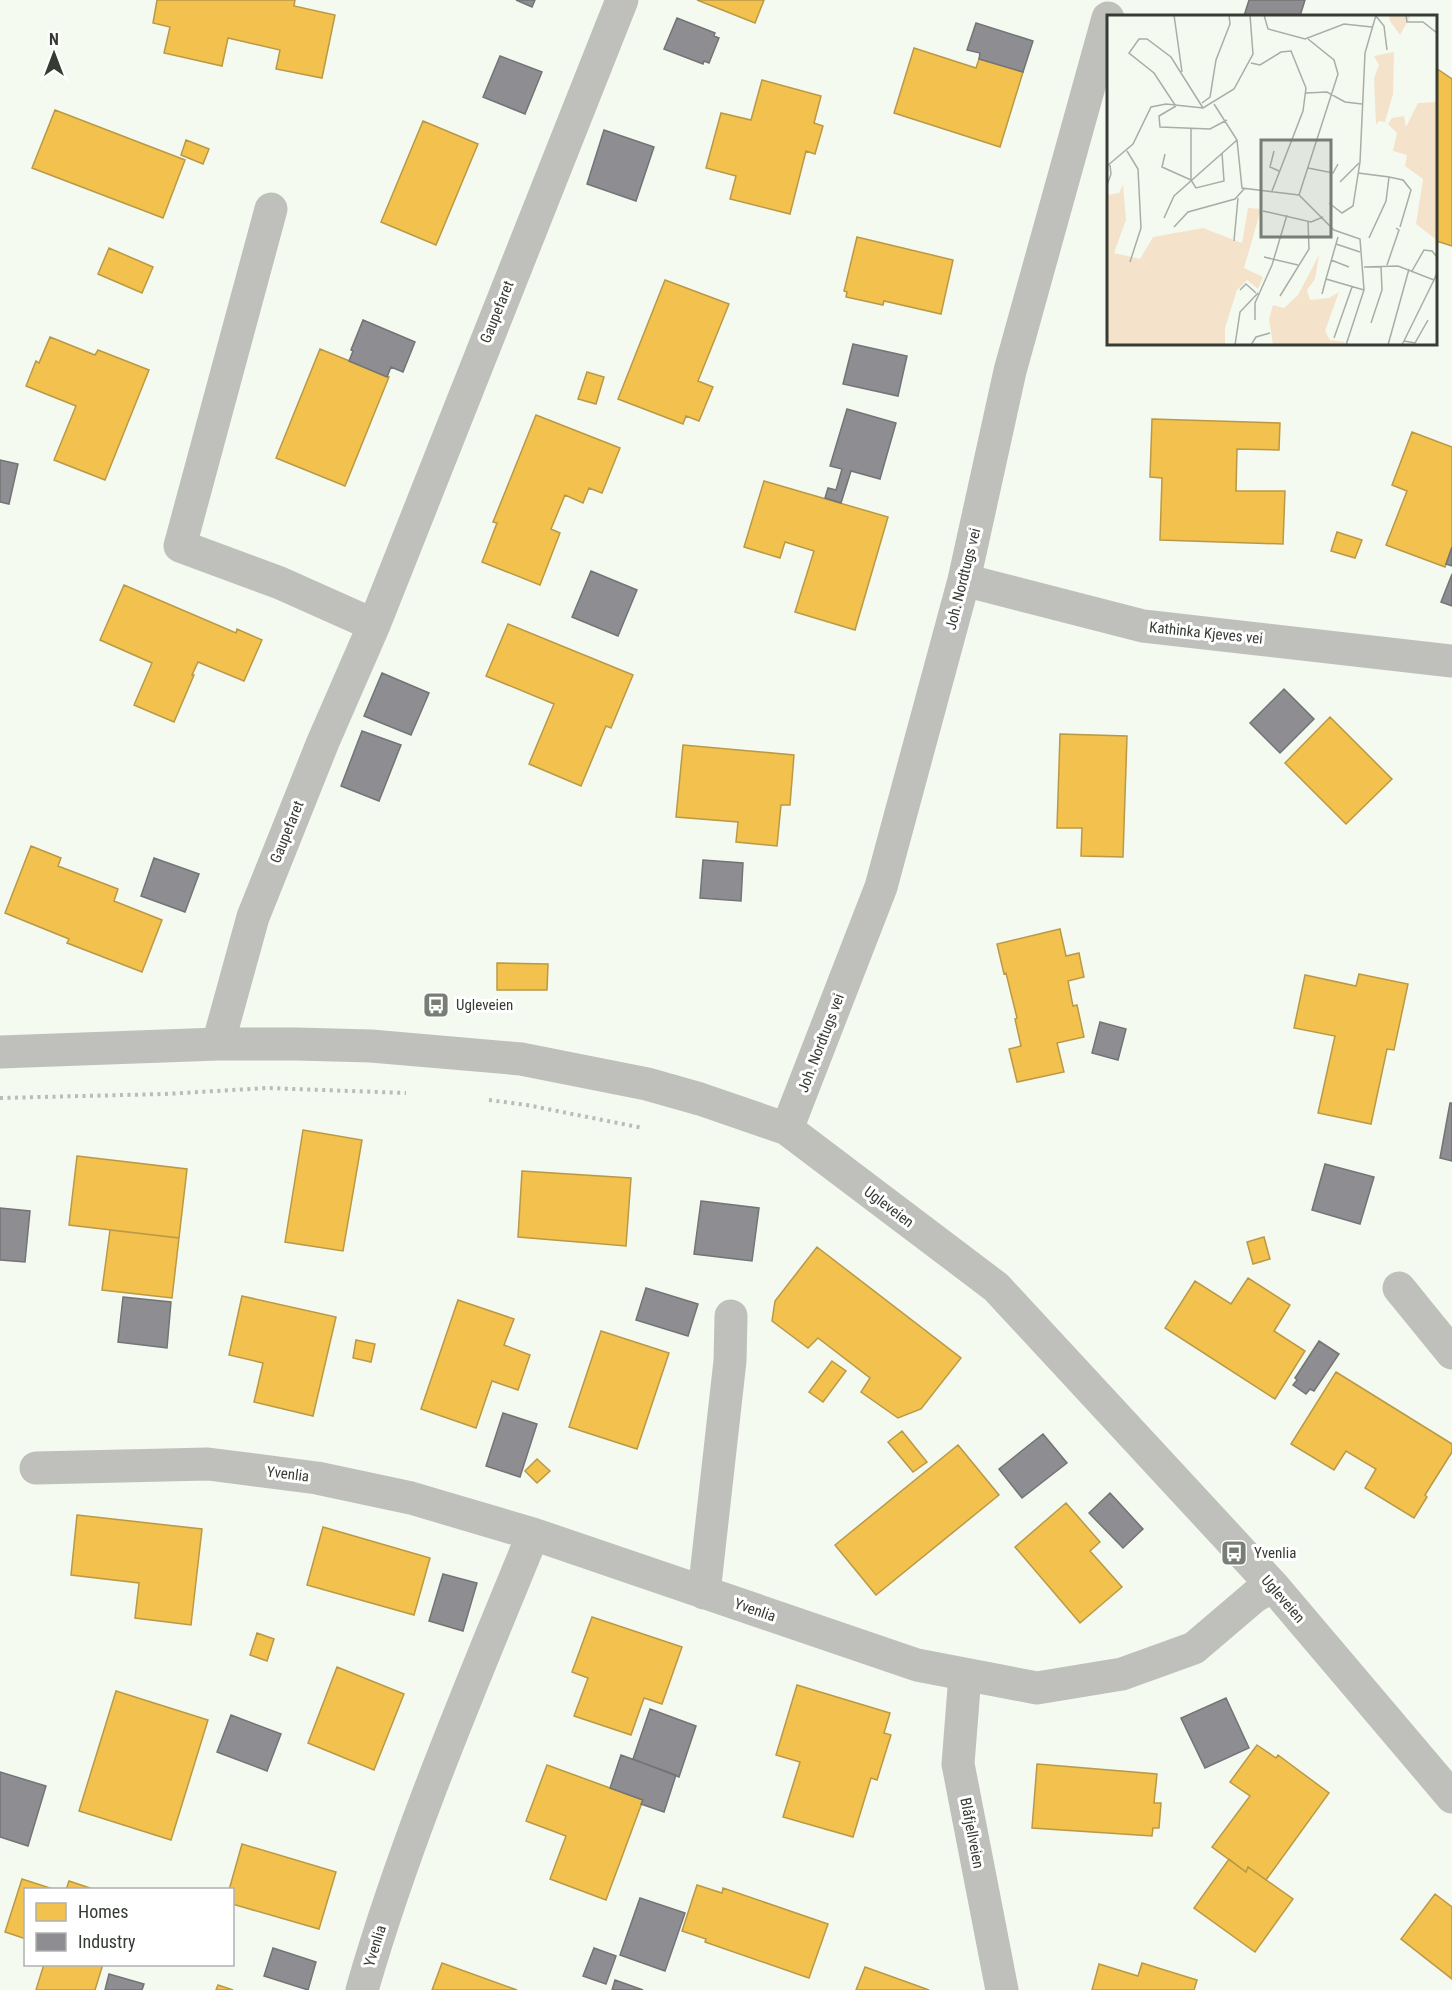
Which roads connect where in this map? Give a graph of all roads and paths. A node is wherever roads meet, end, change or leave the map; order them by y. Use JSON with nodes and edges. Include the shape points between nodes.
{"nodes":[{"id":1,"x":621,"y":0,"type":"edge"},
{"id":2,"x":1114,"y":0,"type":"edge"},
{"id":3,"x":1110,"y":15,"type":"edge"},
{"id":4,"x":1107,"y":24,"type":"edge"},
{"id":5,"x":271,"y":209,"type":"dead end"},
{"id":6,"x":964,"y":580,"type":"junction"},
{"id":7,"x":374,"y":625,"type":"junction"},
{"id":8,"x":1452,"y":661,"type":"edge"},
{"id":9,"x":218,"y":1044,"type":"junction"},
{"id":10,"x":0,"y":1052,"type":"edge"},
{"id":11,"x":413,"y":1093,"type":"dead end"},
{"id":12,"x":0,"y":1098,"type":"edge"},
{"id":13,"x":482,"y":1099,"type":"dead end"},
{"id":14,"x":653,"y":1130,"type":"dead end"},
{"id":15,"x":786,"y":1130,"type":"junction"},
{"id":16,"x":1399,"y":1288,"type":"dead end"},
{"id":17,"x":731,"y":1316,"type":"dead end"},
{"id":18,"x":1452,"y":1353,"type":"edge"},
{"id":19,"x":36,"y":1468,"type":"dead end"},
{"id":20,"x":533,"y":1534,"type":"junction"},
{"id":21,"x":1272,"y":1586,"type":"junction"},
{"id":22,"x":704,"y":1593,"type":"junction"},
{"id":23,"x":965,"y":1676,"type":"junction"},
{"id":24,"x":1452,"y":1797,"type":"edge"},
{"id":25,"x":362,"y":1990,"type":"edge"},
{"id":26,"x":1002,"y":1990,"type":"edge"}],
"edges":[{"from":1,"to":7,"type":"street","name":"Gaupefaret"},
{"from":2,"to":3,"type":"street","name":"Joh. Nordtugs vei"},
{"from":4,"to":6,"type":"street","name":"Joh. Nordtugs vei","via":[[1010,371]]},
{"from":5,"to":7,"type":"street","via":[[180,546]]},
{"from":6,"to":8,"type":"street","name":"Kathinka Kjeves vei","via":[[1143,626]]},
{"from":6,"to":15,"type":"street","name":"Joh. Nordtugs vei","via":[[881,887]]},
{"from":7,"to":9,"type":"street","name":"Gaupefaret","via":[[253,916]]},
{"from":9,"to":10,"type":"street","name":"Ugleveien"},
{"from":9,"to":15,"type":"street","name":"Ugleveien","via":[[371,1046],[521,1059],[647,1084]]},
{"from":11,"to":12,"type":"path","via":[[267,1088]]},
{"from":13,"to":14,"type":"path"},
{"from":15,"to":21,"type":"street","name":"Ugleveien","via":[[996,1287]]},
{"from":16,"to":18,"type":"street"},
{"from":17,"to":22,"type":"street","via":[[730,1361]]},
{"from":19,"to":20,"type":"street","name":"Yvenlia","via":[[208,1464],[306,1476],[411,1498]]},
{"from":20,"to":22,"type":"street","name":"Yvenlia"},
{"from":20,"to":25,"type":"street","name":"Yvenlia","via":[[440,1762],[380,1927]]},
{"from":21,"to":23,"type":"street","name":"Yvenlia","via":[[1194,1648],[1122,1674],[1037,1688]]},
{"from":21,"to":24,"type":"street","name":"Ugleveien"},
{"from":22,"to":23,"type":"street","name":"Yvenlia","via":[[917,1665]]},
{"from":23,"to":26,"type":"street","name":"Blåfjellveien","via":[[958,1764]]}]}
